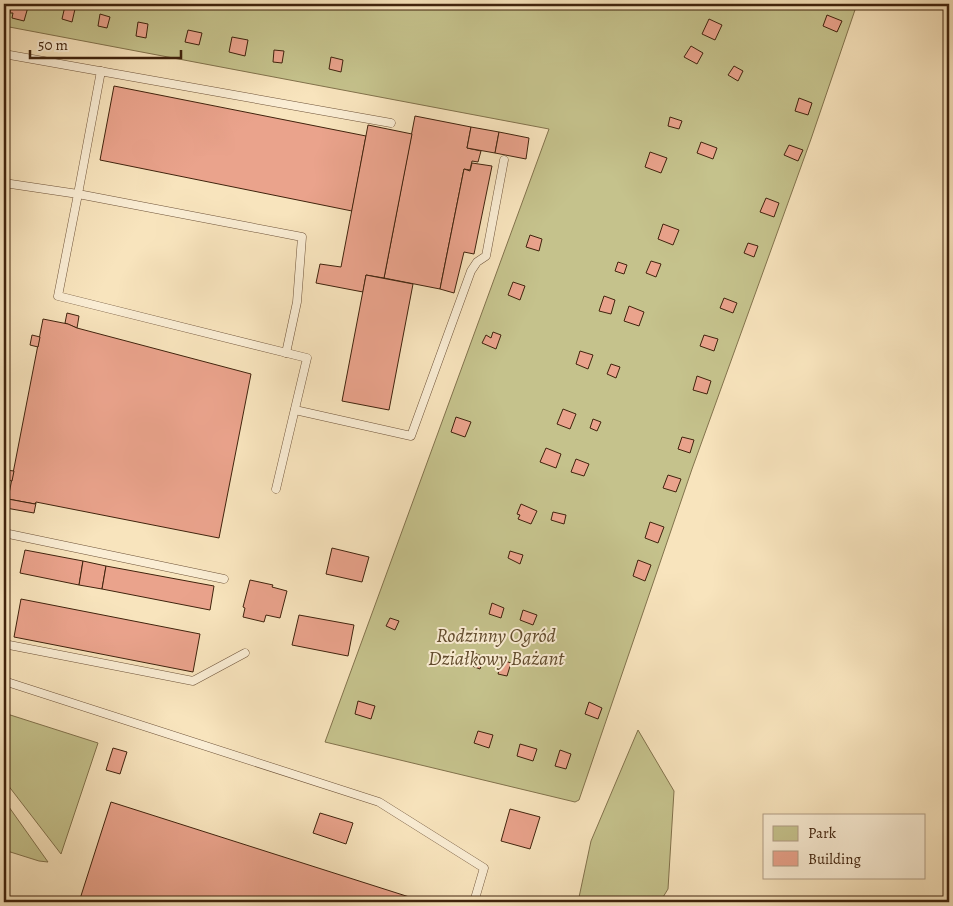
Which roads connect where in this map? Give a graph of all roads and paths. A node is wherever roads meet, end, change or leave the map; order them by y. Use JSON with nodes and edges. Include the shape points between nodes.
{"nodes":[{"id":1,"x":4,"y":54,"type":"edge"},
{"id":2,"x":101,"y":71,"type":"junction"},
{"id":3,"x":391,"y":124,"type":"dead end"},
{"id":4,"x":504,"y":160,"type":"dead end"},
{"id":5,"x":4,"y":183,"type":"edge"},
{"id":6,"x":78,"y":194,"type":"junction"},
{"id":7,"x":286,"y":354,"type":"junction"},
{"id":8,"x":295,"y":410,"type":"junction"},
{"id":9,"x":276,"y":489,"type":"dead end"},
{"id":10,"x":4,"y":533,"type":"edge"},
{"id":11,"x":224,"y":579,"type":"dead end"},
{"id":12,"x":4,"y":644,"type":"edge"},
{"id":13,"x":244,"y":654,"type":"dead end"},
{"id":14,"x":4,"y":681,"type":"edge"},
{"id":15,"x":474,"y":902,"type":"edge"}],
"edges":[{"from":1,"to":2,"type":"lane"},
{"from":2,"to":3,"type":"lane"},
{"from":2,"to":6,"type":"lane"},
{"from":4,"to":8,"type":"lane","via":[[486,256],[471,271],[411,436]]},
{"from":5,"to":6,"type":"lane"},
{"from":6,"to":7,"type":"lane","via":[[58,296]]},
{"from":6,"to":7,"type":"lane","via":[[302,237],[297,302]]},
{"from":7,"to":8,"type":"lane","via":[[307,358]]},
{"from":8,"to":9,"type":"lane"},
{"from":10,"to":11,"type":"lane"},
{"from":12,"to":13,"type":"lane","via":[[194,681]]},
{"from":14,"to":15,"type":"lane","via":[[379,802],[484,868]]}]}
